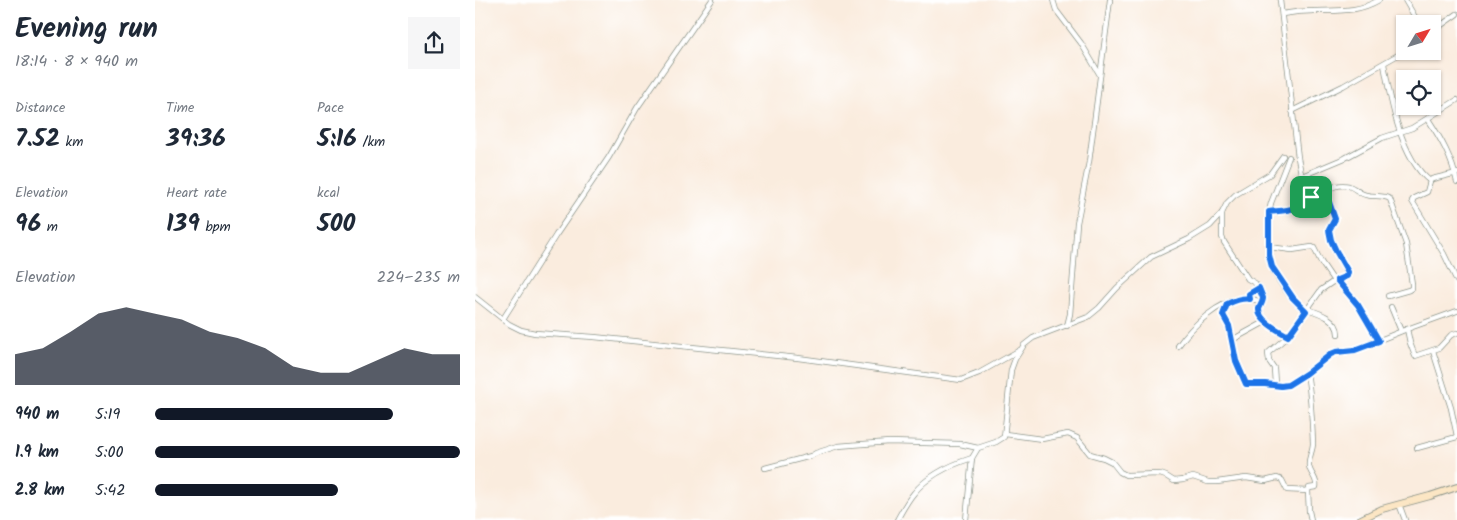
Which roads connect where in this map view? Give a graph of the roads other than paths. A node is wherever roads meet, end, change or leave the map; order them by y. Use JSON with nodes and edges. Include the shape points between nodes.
{"nodes":[{"id":1,"x":712,"y":0,"type":"edge"},
{"id":2,"x":1053,"y":0,"type":"edge"},
{"id":3,"x":1110,"y":0,"type":"edge"},
{"id":4,"x":1280,"y":0,"type":"edge"},
{"id":5,"x":1379,"y":0,"type":"edge"},
{"id":6,"x":1405,"y":0,"type":"edge"},
{"id":7,"x":1282,"y":14,"type":"junction"},
{"id":8,"x":1457,"y":14,"type":"edge"},
{"id":9,"x":1414,"y":15,"type":"edge"},
{"id":10,"x":1441,"y":25,"type":"edge"},
{"id":11,"x":1396,"y":57,"type":"edge"},
{"id":12,"x":1384,"y":64,"type":"junction"},
{"id":13,"x":1100,"y":75,"type":"junction"},
{"id":14,"x":1457,"y":100,"type":"edge"},
{"id":15,"x":1292,"y":110,"type":"junction"},
{"id":16,"x":1428,"y":118,"type":"junction"},
{"id":17,"x":1400,"y":132,"type":"junction"},
{"id":18,"x":1456,"y":173,"type":"edge"},
{"id":19,"x":1302,"y":176,"type":"junction"},
{"id":20,"x":1430,"y":181,"type":"junction"},
{"id":21,"x":1457,"y":182,"type":"edge"},
{"id":22,"x":1325,"y":191,"type":"junction"},
{"id":23,"x":1305,"y":193,"type":"junction"},
{"id":24,"x":1269,"y":212,"type":"junction"},
{"id":25,"x":1222,"y":213,"type":"junction"},
{"id":26,"x":1269,"y":247,"type":"junction"},
{"id":27,"x":1335,"y":280,"type":"junction"},
{"id":28,"x":1457,"y":281,"type":"edge"},
{"id":29,"x":1259,"y":288,"type":"junction"},
{"id":30,"x":1388,"y":296,"type":"dead end"},
{"id":31,"x":475,"y":297,"type":"edge"},
{"id":32,"x":1250,"y":299,"type":"junction"},
{"id":33,"x":1263,"y":302,"type":"junction"},
{"id":34,"x":1227,"y":304,"type":"junction"},
{"id":35,"x":1391,"y":307,"type":"dead end"},
{"id":36,"x":1307,"y":310,"type":"junction"},
{"id":37,"x":1457,"y":311,"type":"edge"},
{"id":38,"x":503,"y":319,"type":"junction"},
{"id":39,"x":1265,"y":322,"type":"junction"},
{"id":40,"x":1067,"y":326,"type":"junction"},
{"id":41,"x":1407,"y":329,"type":"junction"},
{"id":42,"x":1401,"y":331,"type":"junction"},
{"id":43,"x":1457,"y":333,"type":"edge"},
{"id":44,"x":1338,"y":334,"type":"dead end"},
{"id":45,"x":1288,"y":336,"type":"junction"},
{"id":46,"x":1232,"y":340,"type":"junction"},
{"id":47,"x":1379,"y":341,"type":"junction"},
{"id":48,"x":1178,"y":346,"type":"dead end"},
{"id":49,"x":1020,"y":350,"type":"junction"},
{"id":50,"x":1433,"y":351,"type":"junction"},
{"id":51,"x":1307,"y":373,"type":"junction"},
{"id":52,"x":1275,"y":384,"type":"junction"},
{"id":53,"x":1005,"y":434,"type":"junction"},
{"id":54,"x":1457,"y":437,"type":"edge"},
{"id":55,"x":978,"y":448,"type":"junction"},
{"id":56,"x":1417,"y":448,"type":"dead end"},
{"id":57,"x":972,"y":458,"type":"junction"},
{"id":58,"x":765,"y":468,"type":"dead end"},
{"id":59,"x":1457,"y":487,"type":"edge"},
{"id":60,"x":1308,"y":491,"type":"junction"},
{"id":61,"x":1399,"y":504,"type":"junction"},
{"id":62,"x":897,"y":520,"type":"edge"},
{"id":63,"x":966,"y":520,"type":"edge"},
{"id":64,"x":1311,"y":520,"type":"edge"},
{"id":65,"x":1359,"y":520,"type":"edge"},
{"id":66,"x":1405,"y":520,"type":"edge"}],
"edges":[{"from":1,"to":38,"type":"street","via":[[637,108],[609,157]]},
{"from":2,"to":13,"type":"street","via":[[1056,10]]},
{"from":3,"to":13,"type":"street"},
{"from":4,"to":7,"type":"street"},
{"from":5,"to":7,"type":"street","via":[[1357,9]]},
{"from":6,"to":9,"type":"street"},
{"from":7,"to":15,"type":"street"},
{"from":8,"to":10,"type":"street"},
{"from":11,"to":12,"type":"street"},
{"from":12,"to":15,"type":"street"},
{"from":12,"to":17,"type":"street"},
{"from":13,"to":40,"type":"street","via":[[1077,223]]},
{"from":14,"to":16,"type":"street"},
{"from":15,"to":19,"type":"street"},
{"from":16,"to":17,"type":"street"},
{"from":16,"to":18,"type":"street"},
{"from":17,"to":19,"type":"street"},
{"from":17,"to":20,"type":"street","via":[[1414,163]]},
{"from":18,"to":20,"type":"street"},
{"from":18,"to":21,"type":"street"},
{"from":19,"to":23,"type":"street"},
{"from":20,"to":28,"type":"street","via":[[1427,192],[1412,201]]},
{"from":22,"to":23,"type":"street","via":[[1311,197]]},
{"from":22,"to":27,"type":"street","via":[[1335,219],[1329,230],[1331,240],[1348,272],[1347,276]]},
{"from":22,"to":30,"type":"street","via":[[1338,185],[1349,186],[1363,194],[1385,196],[1391,201],[1405,244],[1412,288]]},
{"from":23,"to":24,"type":"street","via":[[1296,208]]},
{"from":24,"to":25,"type":"street","via":[[1286,157],[1265,178],[1235,195]]},
{"from":24,"to":26,"type":"street"},
{"from":25,"to":29,"type":"street","via":[[1224,242],[1248,279]]},
{"from":25,"to":40,"type":"street","via":[[1210,226],[1151,257],[1099,308]]},
{"from":26,"to":27,"type":"street","via":[[1314,248]]},
{"from":26,"to":36,"type":"street","via":[[1272,267],[1293,298]]},
{"from":27,"to":36,"type":"street","via":[[1321,290]]},
{"from":27,"to":47,"type":"street","via":[[1358,305]]},
{"from":29,"to":32,"type":"street","via":[[1249,294]]},
{"from":29,"to":33,"type":"street"},
{"from":31,"to":38,"type":"street"},
{"from":32,"to":33,"type":"street"},
{"from":32,"to":34,"type":"street"},
{"from":33,"to":39,"type":"street","via":[[1259,309]]},
{"from":34,"to":46,"type":"street","via":[[1223,315]]},
{"from":34,"to":48,"type":"street","via":[[1207,315]]},
{"from":35,"to":42,"type":"street"},
{"from":36,"to":44,"type":"street","via":[[1323,314],[1335,323]]},
{"from":36,"to":45,"type":"street"},
{"from":37,"to":41,"type":"street"},
{"from":38,"to":49,"type":"street","via":[[521,330],[535,333],[798,358],[961,380]]},
{"from":39,"to":45,"type":"street"},
{"from":39,"to":46,"type":"street"},
{"from":40,"to":49,"type":"street","via":[[1033,338]]},
{"from":41,"to":42,"type":"street"},
{"from":41,"to":50,"type":"street","via":[[1415,356]]},
{"from":42,"to":47,"type":"street"},
{"from":43,"to":50,"type":"street"},
{"from":45,"to":52,"type":"street","via":[[1267,354]]},
{"from":46,"to":52,"type":"street","via":[[1236,361],[1246,384]]},
{"from":47,"to":51,"type":"street","via":[[1331,354]]},
{"from":49,"to":53,"type":"street","via":[[1009,384]]},
{"from":50,"to":54,"type":"street"},
{"from":51,"to":52,"type":"street","via":[[1288,385]]},
{"from":51,"to":60,"type":"street","via":[[1313,441],[1309,464],[1317,481],[1315,487]]},
{"from":53,"to":55,"type":"street","via":[[996,442]]},
{"from":53,"to":60,"type":"street","via":[[1045,438],[1068,434],[1077,438],[1090,454],[1112,462],[1126,476],[1160,474],[1174,481],[1193,477],[1209,482],[1277,478],[1282,480],[1287,490]]},
{"from":54,"to":56,"type":"street"},
{"from":55,"to":57,"type":"street"},
{"from":55,"to":58,"type":"street","via":[[960,444],[889,442],[838,446]]},
{"from":57,"to":62,"type":"street","via":[[941,470],[919,488]]},
{"from":57,"to":63,"type":"street"},
{"from":59,"to":61,"type":"street"},
{"from":60,"to":64,"type":"street"},
{"from":61,"to":65,"type":"street"},
{"from":61,"to":66,"type":"street"}]}
